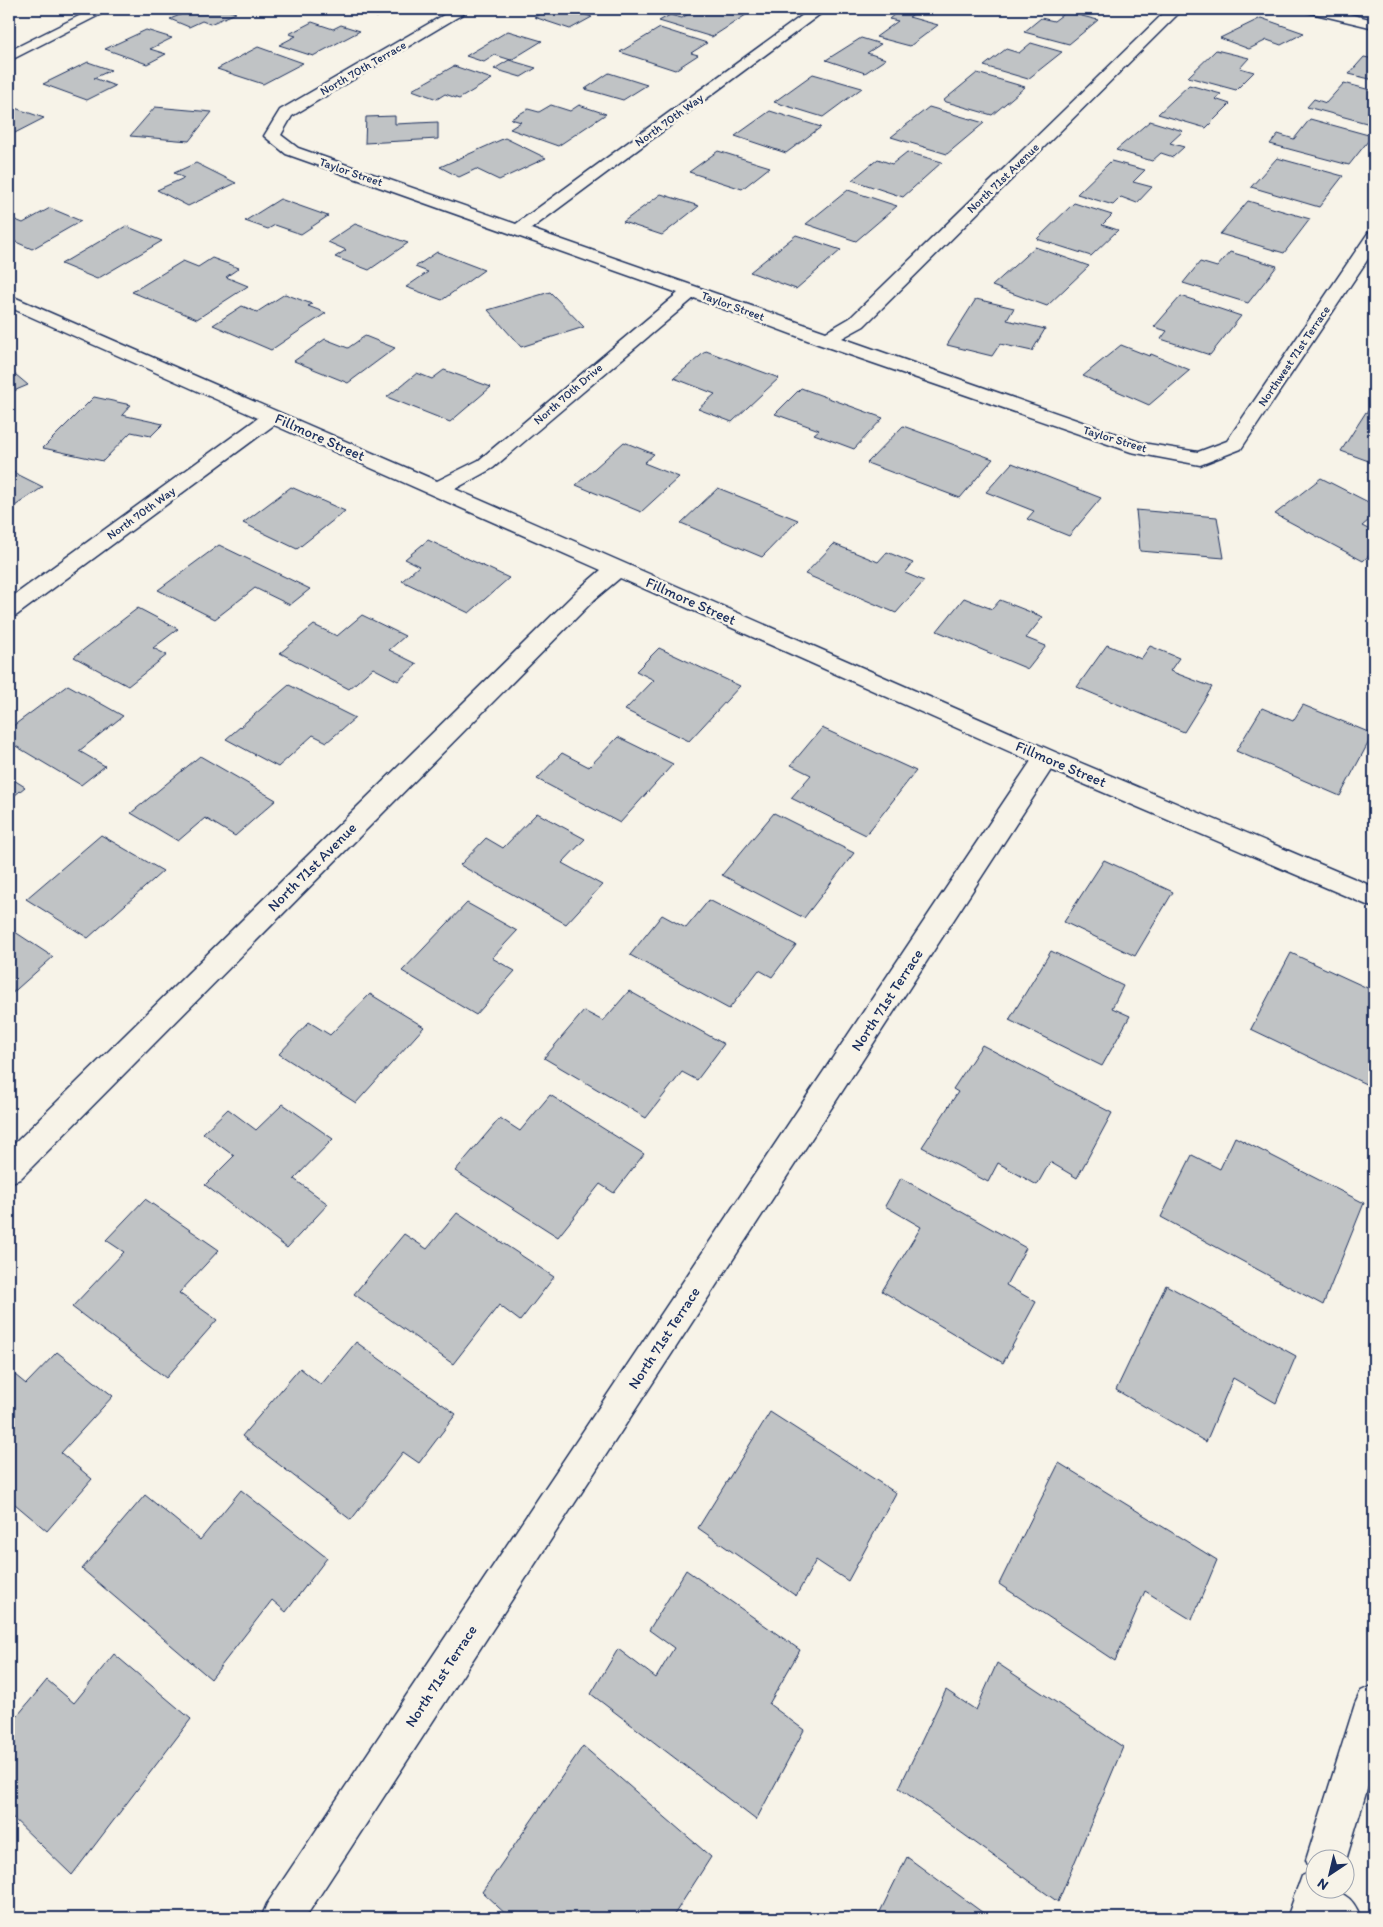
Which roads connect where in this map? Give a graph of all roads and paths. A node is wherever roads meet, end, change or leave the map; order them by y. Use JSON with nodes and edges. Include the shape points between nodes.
{"nodes":[{"id":1,"x":104,"y":9,"type":"edge"},
{"id":2,"x":464,"y":9,"type":"edge"},
{"id":3,"x":820,"y":9,"type":"edge"},
{"id":4,"x":1176,"y":9,"type":"edge"},
{"id":5,"x":1312,"y":9,"type":"edge"},
{"id":6,"x":1374,"y":24,"type":"edge"},
{"id":7,"x":9,"y":57,"type":"edge"},
{"id":8,"x":272,"y":136,"type":"joint"},
{"id":9,"x":518,"y":231,"type":"junction"},
{"id":10,"x":1374,"y":238,"type":"edge"},
{"id":11,"x":692,"y":291,"type":"junction"},
{"id":12,"x":9,"y":300,"type":"edge"},
{"id":13,"x":825,"y":340,"type":"junction"},
{"id":14,"x":273,"y":416,"type":"junction"},
{"id":15,"x":1200,"y":459,"type":"joint"},
{"id":16,"x":438,"y":489,"type":"junction"},
{"id":17,"x":617,"y":569,"type":"junction"},
{"id":18,"x":9,"y":610,"type":"edge"},
{"id":19,"x":1046,"y":758,"type":"junction"},
{"id":20,"x":1374,"y":898,"type":"edge"},
{"id":21,"x":9,"y":1169,"type":"edge"},
{"id":22,"x":1374,"y":1704,"type":"edge"},
{"id":23,"x":1329,"y":1850,"type":"edge"},
{"id":24,"x":281,"y":1918,"type":"edge"}],
"edges":[{"from":1,"to":7,"type":"street"},
{"from":2,"to":8,"type":"street","name":"North 70th Terrace","via":[[286,113]]},
{"from":3,"to":9,"type":"street","name":"North 70th Way"},
{"from":4,"to":13,"type":"street","name":"North 71st Avenue","via":[[857,322]]},
{"from":5,"to":6,"type":"street"},
{"from":8,"to":9,"type":"street","name":"Taylor Street","via":[[292,151]]},
{"from":9,"to":11,"type":"street","name":"Taylor Street"},
{"from":10,"to":15,"type":"street","name":"Northwest 71st Terrace","via":[[1234,445]]},
{"from":11,"to":13,"type":"street","name":"Taylor Street"},
{"from":11,"to":16,"type":"street","name":"North 70th Drive","via":[[486,464]]},
{"from":12,"to":14,"type":"street","name":"Fillmore Street"},
{"from":13,"to":15,"type":"street","name":"Taylor Street","via":[[1138,448]]},
{"from":14,"to":16,"type":"street","name":"Fillmore Street"},
{"from":14,"to":18,"type":"street","name":"North 70th Way"},
{"from":16,"to":17,"type":"street","name":"Fillmore Street"},
{"from":17,"to":19,"type":"street","name":"Fillmore Street"},
{"from":17,"to":21,"type":"street","name":"North 71st Avenue","via":[[587,594]]},
{"from":19,"to":20,"type":"street","name":"Fillmore Street"},
{"from":19,"to":24,"type":"street","name":"North 71st Terrace"},
{"from":22,"to":23,"type":"street"}]}
